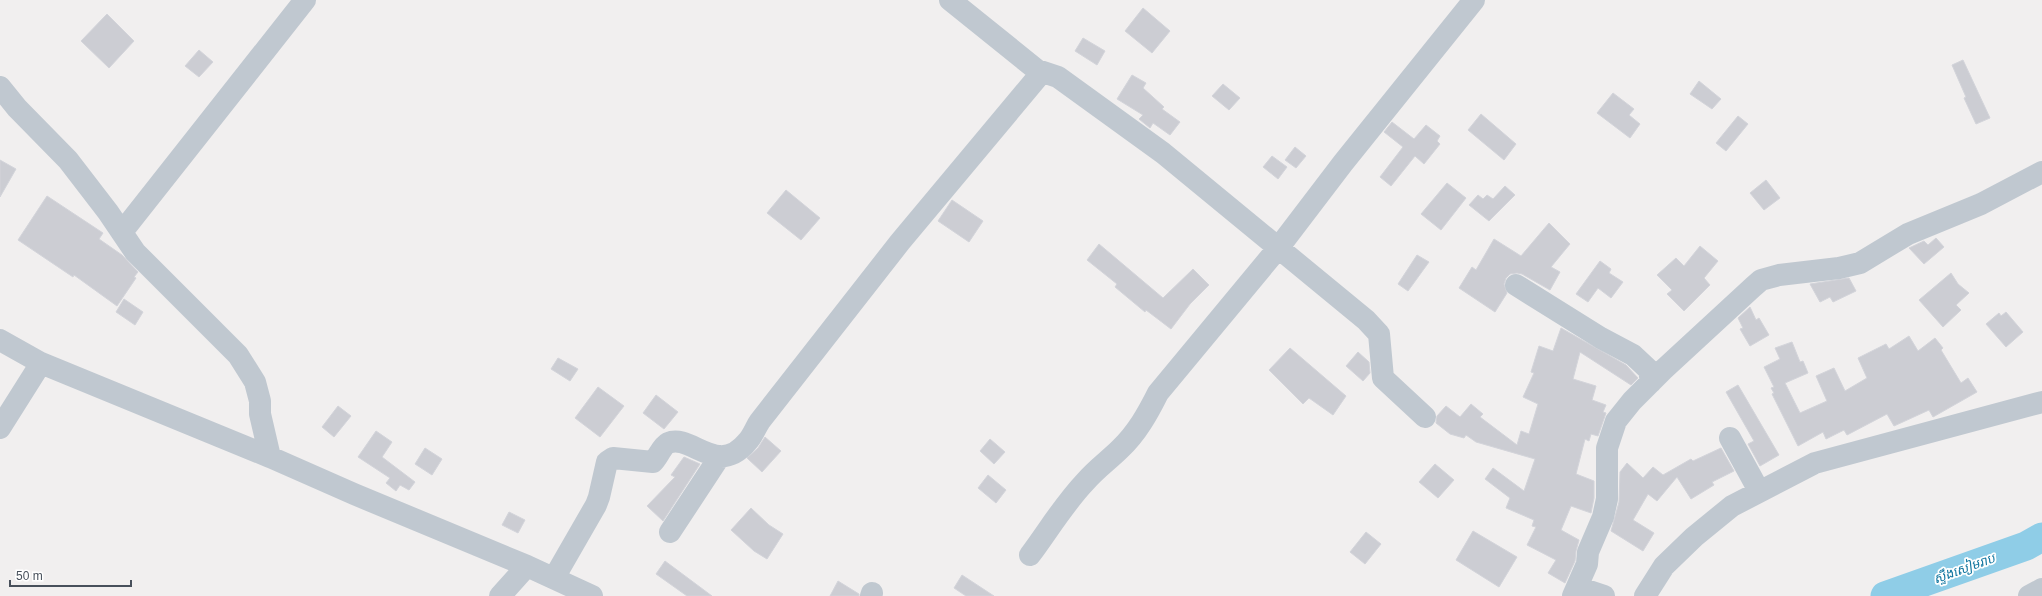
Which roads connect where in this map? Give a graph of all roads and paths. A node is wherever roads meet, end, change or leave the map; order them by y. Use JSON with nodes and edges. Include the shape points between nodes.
{"nodes":[{"id":1,"x":305,"y":0,"type":"edge"},
{"id":2,"x":950,"y":0,"type":"edge"},
{"id":3,"x":1474,"y":0,"type":"edge"},
{"id":4,"x":1042,"y":72,"type":"junction"},
{"id":5,"x":0,"y":86,"type":"edge"},
{"id":6,"x":9,"y":107,"type":"edge"},
{"id":7,"x":2042,"y":172,"type":"edge"},
{"id":8,"x":122,"y":232,"type":"junction"},
{"id":9,"x":1279,"y":247,"type":"junction"},
{"id":10,"x":1516,"y":285,"type":"dead end"},
{"id":11,"x":0,"y":340,"type":"edge"},
{"id":12,"x":41,"y":363,"type":"junction"},
{"id":13,"x":1651,"y":382,"type":"junction"},
{"id":14,"x":2042,"y":402,"type":"edge"},
{"id":15,"x":1424,"y":417,"type":"dead end"},
{"id":16,"x":0,"y":428,"type":"edge"},
{"id":17,"x":1730,"y":438,"type":"dead end"},
{"id":18,"x":720,"y":456,"type":"junction"},
{"id":19,"x":270,"y":457,"type":"junction"},
{"id":20,"x":1759,"y":492,"type":"junction"},
{"id":21,"x":670,"y":532,"type":"dead end"},
{"id":22,"x":1030,"y":555,"type":"dead end"},
{"id":23,"x":526,"y":566,"type":"junction"},
{"id":24,"x":554,"y":578,"type":"junction"},
{"id":25,"x":2042,"y":589,"type":"edge"},
{"id":26,"x":1575,"y":591,"type":"edge"},
{"id":27,"x":500,"y":596,"type":"edge"},
{"id":28,"x":592,"y":596,"type":"edge"},
{"id":29,"x":1604,"y":596,"type":"edge"},
{"id":30,"x":1645,"y":596,"type":"edge"},
{"id":31,"x":2029,"y":596,"type":"edge"}],
"edges":[{"from":1,"to":8,"type":"street"},
{"from":2,"to":4,"type":"street"},
{"from":3,"to":9,"type":"street"},
{"from":4,"to":9,"type":"street","via":[[1056,75],[1163,153]]},
{"from":4,"to":18,"type":"street","via":[[900,242],[760,421],[747,443],[733,454]]},
{"from":5,"to":6,"type":"street"},
{"from":6,"to":8,"type":"street","via":[[68,160]]},
{"from":7,"to":13,"type":"street","via":[[1981,204],[1908,234],[1860,263],[1761,280]]},
{"from":8,"to":19,"type":"street","via":[[135,252],[238,355],[252,376],[260,401],[260,414]]},
{"from":9,"to":15,"type":"street","via":[[1303,270],[1366,320],[1379,334],[1383,378]]},
{"from":9,"to":22,"type":"street","via":[[1158,393],[1136,430],[1121,448],[1083,483]]},
{"from":10,"to":13,"type":"street","via":[[1633,355],[1649,370]]},
{"from":11,"to":12,"type":"street"},
{"from":12,"to":16,"type":"street"},
{"from":12,"to":19,"type":"street"},
{"from":13,"to":26,"type":"street","via":[[1616,421],[1607,448],[1607,499],[1603,517]]},
{"from":14,"to":20,"type":"street","via":[[1815,463]]},
{"from":17,"to":20,"type":"street"},
{"from":18,"to":21,"type":"street"},
{"from":18,"to":24,"type":"street","via":[[696,450],[685,443],[674,442],[663,448],[653,462],[613,458],[607,462],[596,505]]},
{"from":19,"to":23,"type":"street"},
{"from":20,"to":30,"type":"street","via":[[1732,506],[1694,537],[1664,566]]},
{"from":23,"to":24,"type":"street"},
{"from":23,"to":27,"type":"street"},
{"from":24,"to":28,"type":"street"},
{"from":25,"to":31,"type":"street"},
{"from":26,"to":29,"type":"street"}]}
